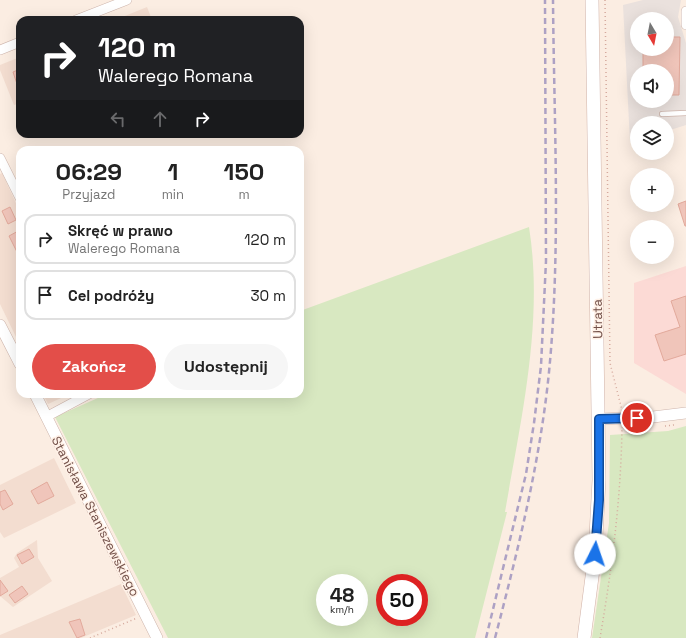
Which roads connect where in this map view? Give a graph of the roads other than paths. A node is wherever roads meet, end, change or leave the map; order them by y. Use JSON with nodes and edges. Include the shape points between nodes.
{"nodes":[{"id":1,"x":127,"y":0,"type":"edge"},
{"id":2,"x":592,"y":0,"type":"edge"},
{"id":3,"x":686,"y":11,"type":"edge"},
{"id":4,"x":86,"y":16,"type":"edge"},
{"id":5,"x":686,"y":25,"type":"edge"},
{"id":6,"x":16,"y":44,"type":"edge"},
{"id":7,"x":0,"y":50,"type":"edge"},
{"id":8,"x":686,"y":113,"type":"edge"},
{"id":9,"x":662,"y":114,"type":"dead end"},
{"id":10,"x":0,"y":158,"type":"edge"},
{"id":11,"x":16,"y":190,"type":"edge"},
{"id":12,"x":0,"y":325,"type":"edge"},
{"id":13,"x":16,"y":346,"type":"edge"},
{"id":14,"x":37,"y":398,"type":"edge"},
{"id":15,"x":82,"y":398,"type":"edge"},
{"id":16,"x":686,"y":412,"type":"edge"},
{"id":17,"x":46,"y":417,"type":"junction"},
{"id":18,"x":599,"y":419,"type":"junction"},
{"id":19,"x":157,"y":638,"type":"edge"},
{"id":20,"x":584,"y":638,"type":"edge"}],
"edges":[{"from":1,"to":4,"type":"street"},
{"from":2,"to":18,"type":"main road","name":"Utrata"},
{"from":3,"to":5,"type":"street"},
{"from":6,"to":7,"type":"street"},
{"from":8,"to":9,"type":"lane"},
{"from":10,"to":11,"type":"street"},
{"from":12,"to":13,"type":"street"},
{"from":14,"to":17,"type":"street","name":"Stanisława Staniszewskiego"},
{"from":15,"to":17,"type":"street"},
{"from":16,"to":18,"type":"street","via":[[653,417]]},
{"from":17,"to":19,"type":"street","name":"Stanisława Staniszewskiego"},
{"from":18,"to":20,"type":"main road","name":"Utrata","via":[[598,517]]}]}
